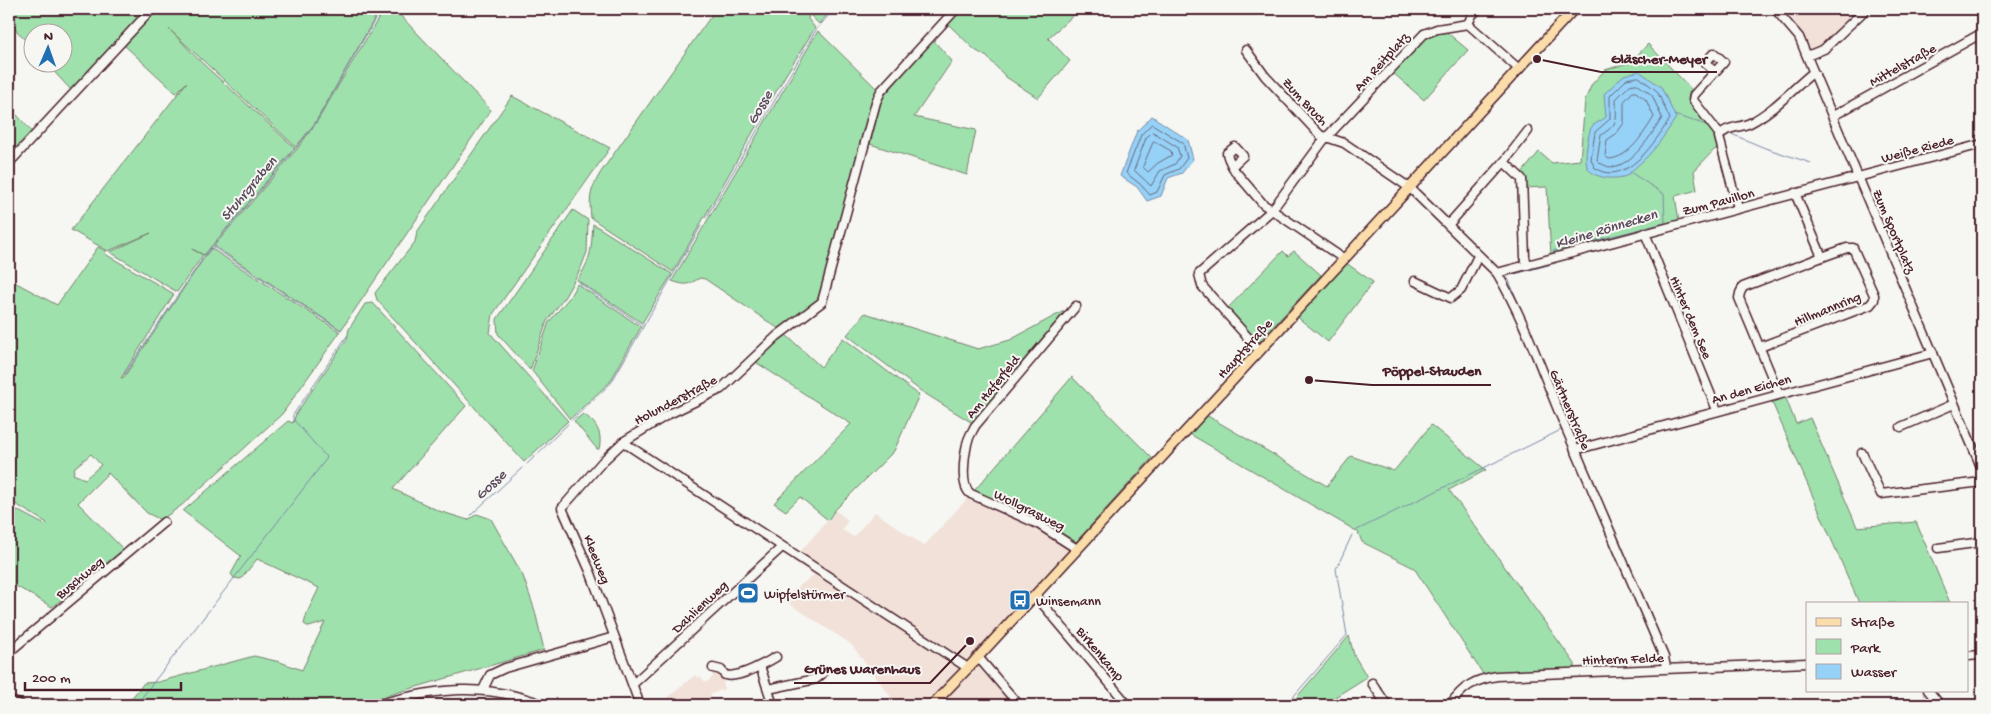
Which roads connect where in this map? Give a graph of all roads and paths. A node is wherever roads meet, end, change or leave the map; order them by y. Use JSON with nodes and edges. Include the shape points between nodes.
{"nodes":[{"id":1,"x":152,"y":9,"type":"edge"},
{"id":2,"x":956,"y":9,"type":"edge"},
{"id":3,"x":1478,"y":9,"type":"edge"},
{"id":4,"x":1574,"y":9,"type":"edge"},
{"id":5,"x":1775,"y":9,"type":"edge"},
{"id":6,"x":1866,"y":9,"type":"edge"},
{"id":7,"x":1468,"y":24,"type":"junction"},
{"id":8,"x":1982,"y":33,"type":"edge"},
{"id":9,"x":1246,"y":50,"type":"dead end"},
{"id":10,"x":1807,"y":56,"type":"junction"},
{"id":11,"x":1519,"y":69,"type":"junction"},
{"id":12,"x":1715,"y":72,"type":"dead end"},
{"id":13,"x":1815,"y":74,"type":"junction"},
{"id":14,"x":1832,"y":116,"type":"junction"},
{"id":15,"x":1528,"y":131,"type":"dead end"},
{"id":16,"x":1720,"y":135,"type":"junction"},
{"id":17,"x":1325,"y":138,"type":"junction"},
{"id":18,"x":1982,"y":144,"type":"edge"},
{"id":19,"x":1504,"y":162,"type":"junction"},
{"id":20,"x":9,"y":163,"type":"edge"},
{"id":21,"x":1232,"y":166,"type":"dead end"},
{"id":22,"x":1858,"y":177,"type":"junction"},
{"id":23,"x":1410,"y":188,"type":"junction"},
{"id":24,"x":1795,"y":194,"type":"junction"},
{"id":25,"x":1738,"y":208,"type":"junction"},
{"id":26,"x":1272,"y":210,"type":"junction"},
{"id":27,"x":1448,"y":225,"type":"junction"},
{"id":28,"x":1645,"y":233,"type":"junction"},
{"id":29,"x":1478,"y":256,"type":"junction"},
{"id":30,"x":1822,"y":257,"type":"junction"},
{"id":31,"x":1344,"y":259,"type":"junction"},
{"id":32,"x":1527,"y":265,"type":"junction"},
{"id":33,"x":1497,"y":274,"type":"junction"},
{"id":34,"x":1415,"y":281,"type":"dead end"},
{"id":35,"x":1076,"y":306,"type":"dead end"},
{"id":36,"x":1760,"y":347,"type":"junction"},
{"id":37,"x":1260,"y":351,"type":"junction"},
{"id":38,"x":1933,"y":353,"type":"junction"},
{"id":39,"x":1779,"y":394,"type":"junction"},
{"id":40,"x":1954,"y":404,"type":"junction"},
{"id":41,"x":1716,"y":410,"type":"junction"},
{"id":42,"x":1900,"y":427,"type":"dead end"},
{"id":43,"x":623,"y":442,"type":"junction"},
{"id":44,"x":1575,"y":450,"type":"junction"},
{"id":45,"x":1862,"y":453,"type":"dead end"},
{"id":46,"x":1982,"y":470,"type":"edge"},
{"id":47,"x":1982,"y":482,"type":"edge"},
{"id":48,"x":971,"y":494,"type":"joint"},
{"id":49,"x":164,"y":522,"type":"dead end"},
{"id":50,"x":1982,"y":542,"type":"edge"},
{"id":51,"x":782,"y":547,"type":"junction"},
{"id":52,"x":1938,"y":548,"type":"dead end"},
{"id":53,"x":1077,"y":549,"type":"junction"},
{"id":54,"x":1035,"y":595,"type":"junction"},
{"id":55,"x":614,"y":637,"type":"junction"},
{"id":56,"x":9,"y":652,"type":"edge"},
{"id":57,"x":1982,"y":655,"type":"edge"},
{"id":58,"x":1968,"y":656,"type":"edge"},
{"id":59,"x":776,"y":657,"type":"dead end"},
{"id":60,"x":978,"y":657,"type":"junction"},
{"id":61,"x":1806,"y":663,"type":"edge"},
{"id":62,"x":760,"y":666,"type":"junction"},
{"id":63,"x":713,"y":668,"type":"dead end"},
{"id":64,"x":968,"y":668,"type":"junction"},
{"id":65,"x":1666,"y":668,"type":"junction"},
{"id":66,"x":822,"y":674,"type":"dead end"},
{"id":67,"x":1372,"y":682,"type":"dead end"},
{"id":68,"x":633,"y":684,"type":"junction"},
{"id":69,"x":768,"y":689,"type":"junction"},
{"id":70,"x":483,"y":690,"type":"junction"},
{"id":71,"x":1930,"y":692,"type":"edge"},
{"id":72,"x":9,"y":700,"type":"edge"},
{"id":73,"x":21,"y":705,"type":"edge"},
{"id":74,"x":376,"y":705,"type":"edge"},
{"id":75,"x":544,"y":705,"type":"edge"},
{"id":76,"x":640,"y":705,"type":"edge"},
{"id":77,"x":772,"y":705,"type":"edge"},
{"id":78,"x":897,"y":705,"type":"edge"},
{"id":79,"x":910,"y":705,"type":"edge"},
{"id":80,"x":932,"y":705,"type":"edge"},
{"id":81,"x":1019,"y":705,"type":"edge"},
{"id":82,"x":1128,"y":705,"type":"edge"},
{"id":83,"x":1386,"y":705,"type":"edge"},
{"id":84,"x":1450,"y":705,"type":"edge"},
{"id":85,"x":1940,"y":705,"type":"edge"}],
"edges":[{"from":1,"to":20,"type":"street"},
{"from":2,"to":43,"type":"street","name":"Holunderstraße","via":[[881,91],[822,302],[777,336],[721,389],[667,415]]},
{"from":3,"to":7,"type":"street"},
{"from":4,"to":11,"type":"main road","name":"Hauptstraße"},
{"from":5,"to":10,"type":"street","name":"Zum Sportplatz","via":[[1794,30]]},
{"from":6,"to":10,"type":"street","via":[[1824,49]]},
{"from":7,"to":11,"type":"street"},
{"from":7,"to":17,"type":"street","name":"Am Reitplatz","via":[[1424,34]]},
{"from":8,"to":14,"type":"street","name":"Mittelstraße"},
{"from":9,"to":17,"type":"street","name":"Zum Bruch","via":[[1265,76]]},
{"from":10,"to":13,"type":"street","name":"Zum Sportplatz"},
{"from":11,"to":23,"type":"main road","name":"Hauptstraße"},
{"from":12,"to":16,"type":"street","via":[[1693,100]]},
{"from":13,"to":14,"type":"street","name":"Zum Sportplatz"},
{"from":13,"to":16,"type":"street","via":[[1760,116]]},
{"from":14,"to":22,"type":"street","name":"Zum Sportplatz"},
{"from":15,"to":19,"type":"street"},
{"from":16,"to":25,"type":"street"},
{"from":17,"to":23,"type":"street","name":"Zum Bruch","via":[[1344,143]]},
{"from":17,"to":26,"type":"street","name":"Am Reitplatz"},
{"from":18,"to":22,"type":"street","name":"Weiße Riede"},
{"from":19,"to":27,"type":"street"},
{"from":19,"to":32,"type":"street","via":[[1522,179]]},
{"from":21,"to":26,"type":"street","via":[[1263,204]]},
{"from":22,"to":24,"type":"street","name":"Zum Pavillon"},
{"from":22,"to":38,"type":"street","name":"Zum Sportplatz"},
{"from":23,"to":27,"type":"street","name":"Gärtnerstraße"},
{"from":23,"to":31,"type":"main road","name":"Hauptstraße"},
{"from":24,"to":25,"type":"street","name":"Zum Pavillon"},
{"from":24,"to":30,"type":"street"},
{"from":25,"to":28,"type":"street","name":"Zum Pavillon"},
{"from":26,"to":31,"type":"street"},
{"from":26,"to":37,"type":"street","name":"Am Reitplatz","via":[[1199,274],[1202,286]]},
{"from":27,"to":29,"type":"street","name":"Gärtnerstraße"},
{"from":28,"to":32,"type":"street","name":"Zum Pavillon"},
{"from":28,"to":41,"type":"street","name":"Hinter dem See"},
{"from":29,"to":33,"type":"street","name":"Gärtnerstraße"},
{"from":29,"to":34,"type":"street","via":[[1461,290],[1451,298]]},
{"from":30,"to":36,"type":"street","name":"Hillmannring","via":[[1743,288],[1740,292],[1739,298]]},
{"from":30,"to":36,"type":"street","name":"Hillmannring","via":[[1853,248],[1874,300],[1870,305]]},
{"from":31,"to":37,"type":"main road","name":"Hauptstraße"},
{"from":32,"to":33,"type":"street","name":"Zum Pavillon"},
{"from":33,"to":44,"type":"street","name":"Gärtnerstraße"},
{"from":35,"to":48,"type":"street","name":"Am Haferfeld","via":[[975,426],[967,444],[964,477],[964,484]]},
{"from":36,"to":39,"type":"street","name":"Hillmannring"},
{"from":37,"to":53,"type":"main road","name":"Hauptstraße"},
{"from":38,"to":39,"type":"street","name":"An den Eichen"},
{"from":38,"to":40,"type":"street","name":"Zum Sportplatz"},
{"from":39,"to":41,"type":"street","name":"An den Eichen"},
{"from":40,"to":42,"type":"street"},
{"from":40,"to":46,"type":"street","name":"Zum Sportplatz"},
{"from":41,"to":44,"type":"street","name":"An den Eichen"},
{"from":43,"to":51,"type":"street"},
{"from":43,"to":55,"type":"street","name":"Kleeweg","via":[[562,508]]},
{"from":44,"to":65,"type":"street","name":"Gärtnerstraße"},
{"from":45,"to":47,"type":"street","via":[[1881,494]]},
{"from":48,"to":53,"type":"street","name":"Wollgrasweg","via":[[1038,524]]},
{"from":49,"to":56,"type":"street","name":"Buschweg"},
{"from":50,"to":52,"type":"street"},
{"from":51,"to":64,"type":"street"},
{"from":51,"to":68,"type":"street","name":"Dahlienweg"},
{"from":53,"to":54,"type":"main road","name":"Hauptstraße"},
{"from":54,"to":60,"type":"main road","name":"Hauptstraße"},
{"from":54,"to":82,"type":"street","name":"Birkenkamp"},
{"from":55,"to":68,"type":"street","name":"Kleeweg"},
{"from":55,"to":70,"type":"street","via":[[504,668],[490,675]]},
{"from":57,"to":58,"type":"street"},
{"from":59,"to":62,"type":"street"},
{"from":60,"to":64,"type":"main road","name":"Hauptstraße"},
{"from":60,"to":81,"type":"street"},
{"from":61,"to":65,"type":"street","name":"Hinterm Felde"},
{"from":62,"to":63,"type":"street","via":[[729,677]]},
{"from":62,"to":69,"type":"street"},
{"from":64,"to":80,"type":"main road","name":"Hauptstraße"},
{"from":65,"to":84,"type":"street","name":"Hinterm Felde","via":[[1491,677],[1467,686]]},
{"from":66,"to":69,"type":"street","via":[[816,679]]},
{"from":67,"to":83,"type":"street"},
{"from":68,"to":76,"type":"street","name":"Kleeweg"},
{"from":69,"to":77,"type":"street"},
{"from":70,"to":74,"type":"street","via":[[430,692]]},
{"from":70,"to":75,"type":"street"},
{"from":71,"to":85,"type":"street"},
{"from":72,"to":73,"type":"street"},
{"from":78,"to":79,"type":"street"}]}
